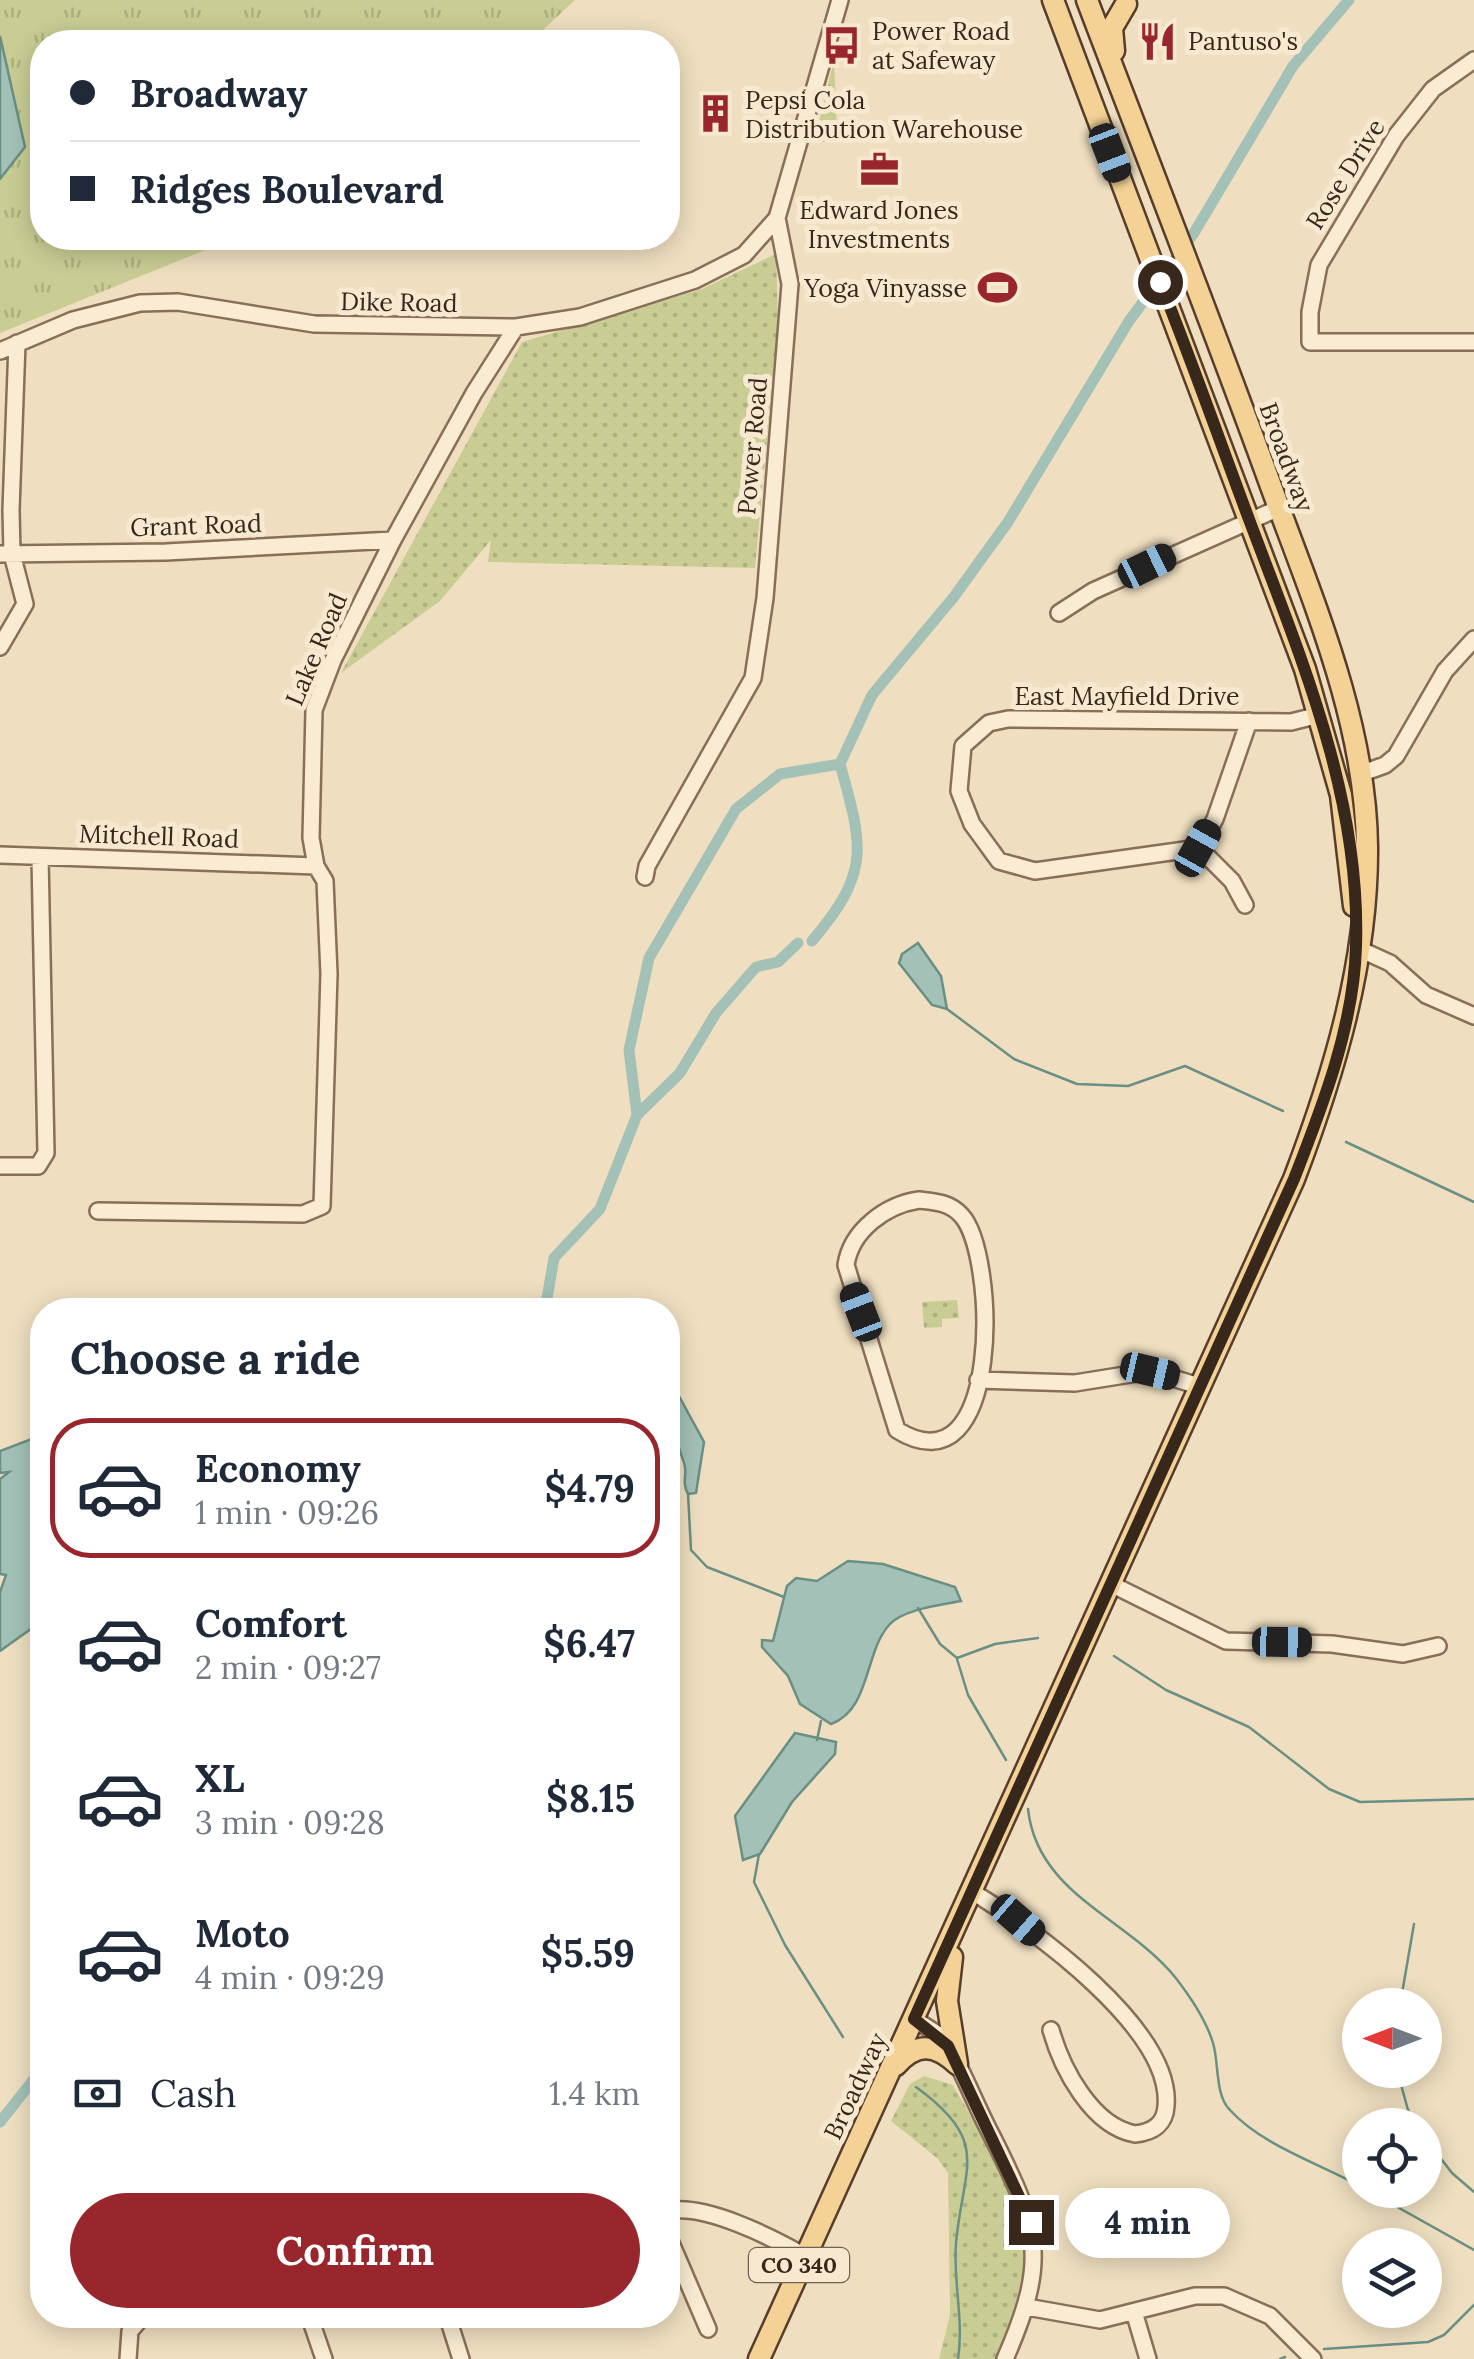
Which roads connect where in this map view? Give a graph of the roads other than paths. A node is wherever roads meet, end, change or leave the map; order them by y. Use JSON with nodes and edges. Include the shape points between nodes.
{"nodes":[{"id":1,"x":840,"y":0,"type":"edge"},
{"id":2,"x":1086,"y":0,"type":"edge"},
{"id":3,"x":1096,"y":0,"type":"edge"},
{"id":4,"x":1132,"y":2,"type":"edge"},
{"id":5,"x":1054,"y":3,"type":"edge"},
{"id":6,"x":1474,"y":60,"type":"edge"},
{"id":7,"x":1132,"y":121,"type":"junction"},
{"id":8,"x":777,"y":218,"type":"junction"},
{"id":9,"x":516,"y":327,"type":"junction"},
{"id":10,"x":1474,"y":342,"type":"edge"},
{"id":11,"x":17,"y":343,"type":"junction"},
{"id":12,"x":0,"y":350,"type":"edge"},
{"id":13,"x":1279,"y":508,"type":"junction"},
{"id":14,"x":1250,"y":520,"type":"junction"},
{"id":15,"x":393,"y":540,"type":"junction"},
{"id":16,"x":6,"y":554,"type":"edge"},
{"id":17,"x":1314,"y":604,"type":"junction"},
{"id":18,"x":1059,"y":613,"type":"dead end"},
{"id":19,"x":1474,"y":639,"type":"edge"},
{"id":20,"x":0,"y":648,"type":"edge"},
{"id":21,"x":1319,"y":714,"type":"junction"},
{"id":22,"x":1249,"y":722,"type":"junction"},
{"id":23,"x":1360,"y":774,"type":"junction"},
{"id":24,"x":1198,"y":848,"type":"junction"},
{"id":25,"x":0,"y":854,"type":"edge"},
{"id":26,"x":40,"y":856,"type":"junction"},
{"id":27,"x":316,"y":866,"type":"junction"},
{"id":28,"x":645,"y":877,"type":"dead end"},
{"id":29,"x":1245,"y":905,"type":"dead end"},
{"id":30,"x":1356,"y":948,"type":"junction"},
{"id":31,"x":1474,"y":1016,"type":"edge"},
{"id":32,"x":0,"y":1166,"type":"edge"},
{"id":33,"x":98,"y":1211,"type":"dead end"},
{"id":34,"x":978,"y":1380,"type":"junction"},
{"id":35,"x":1202,"y":1386,"type":"junction"},
{"id":36,"x":1111,"y":1584,"type":"junction"},
{"id":37,"x":1438,"y":1646,"type":"dead end"},
{"id":38,"x":973,"y":1892,"type":"junction"},
{"id":39,"x":963,"y":1916,"type":"junction"},
{"id":40,"x":914,"y":2019,"type":"junction"},
{"id":41,"x":1051,"y":2030,"type":"dead end"},
{"id":42,"x":958,"y":2064,"type":"junction"},
{"id":43,"x":886,"y":2078,"type":"junction"},
{"id":44,"x":680,"y":2210,"type":"edge"},
{"id":45,"x":804,"y":2255,"type":"junction"},
{"id":46,"x":680,"y":2264,"type":"edge"},
{"id":47,"x":1028,"y":2307,"type":"junction"},
{"id":48,"x":1135,"y":2315,"type":"junction"},
{"id":49,"x":133,"y":2328,"type":"edge"},
{"id":50,"x":313,"y":2328,"type":"edge"},
{"id":51,"x":451,"y":2328,"type":"edge"},
{"id":52,"x":708,"y":2329,"type":"dead end"},
{"id":53,"x":128,"y":2359,"type":"edge"},
{"id":54,"x":324,"y":2359,"type":"edge"},
{"id":55,"x":462,"y":2359,"type":"edge"},
{"id":56,"x":759,"y":2359,"type":"edge"},
{"id":57,"x":1005,"y":2359,"type":"edge"},
{"id":58,"x":1148,"y":2359,"type":"edge"},
{"id":59,"x":1313,"y":2359,"type":"edge"}],
"edges":[{"from":1,"to":8,"type":"street","name":"Power Road"},
{"from":2,"to":7,"type":"main road","name":"Broadway","number":"CO 340"},
{"from":3,"to":4,"type":"main road","via":[[1107,6]]},
{"from":4,"to":7,"type":"main road","via":[[1116,14],[1111,35]]},
{"from":5,"to":7,"type":"main road","via":[[1080,14]]},
{"from":5,"to":14,"type":"main road","name":"Broadway","number":"CO 340"},
{"from":6,"to":10,"type":"street","name":"Rose Drive","via":[[1433,89],[1396,136],[1319,265],[1310,312],[1310,342]]},
{"from":7,"to":13,"type":"main road","name":"Broadway","number":"CO 340"},
{"from":8,"to":9,"type":"street","name":"Dike Road","via":[[744,254],[696,280],[580,317]]},
{"from":8,"to":28,"type":"street","name":"Power Road","via":[[789,300],[753,678]]},
{"from":9,"to":11,"type":"street","name":"Dike Road","via":[[314,324],[159,302],[98,312]]},
{"from":9,"to":15,"type":"street","name":"Lake Road"},
{"from":11,"to":12,"type":"street","name":"Dike Road"},
{"from":11,"to":16,"type":"street"},
{"from":13,"to":14,"type":"street"},
{"from":13,"to":17,"type":"main road","name":"Broadway","number":"CO 340"},
{"from":14,"to":18,"type":"street"},
{"from":14,"to":21,"type":"main road","name":"Broadway","number":"CO 340"},
{"from":15,"to":16,"type":"street","name":"Grant Road"},
{"from":15,"to":27,"type":"street","name":"Lake Road","via":[[314,710]]},
{"from":16,"to":20,"type":"street","via":[[25,604]]},
{"from":17,"to":21,"type":"main road","via":[[1330,680]]},
{"from":17,"to":23,"type":"main road","name":"Broadway","number":"CO 340"},
{"from":19,"to":23,"type":"street","via":[[1444,670],[1396,756]]},
{"from":21,"to":22,"type":"street","name":"East Mayfield Drive"},
{"from":21,"to":30,"type":"main road","name":"Broadway","number":"CO 340","via":[[1348,830]]},
{"from":22,"to":24,"type":"street"},
{"from":22,"to":24,"type":"street","name":"East Mayfield Drive","via":[[988,722],[972,733],[959,764],[959,791],[972,824],[987,850],[1016,868]]},
{"from":23,"to":30,"type":"main road","name":"Broadway","number":"CO 340","via":[[1367,863]]},
{"from":24,"to":29,"type":"street","via":[[1232,881]]},
{"from":25,"to":26,"type":"street","name":"Mitchell Road"},
{"from":26,"to":27,"type":"street","name":"Mitchell Road"},
{"from":26,"to":32,"type":"street","via":[[46,1153],[38,1166]]},
{"from":27,"to":33,"type":"street","name":"Lake Road","via":[[325,881],[329,974],[322,1206],[304,1214]]},
{"from":30,"to":31,"type":"street","via":[[1390,963],[1426,996]]},
{"from":30,"to":35,"type":"main road","name":"Broadway","number":"CO 340","via":[[1318,1116]]},
{"from":34,"to":34,"type":"street","via":[[959,1432],[944,1441],[917,1442],[896,1430],[846,1266],[848,1248],[894,1206],[943,1203],[964,1218],[976,1241],[985,1296]]},
{"from":34,"to":35,"type":"street","via":[[1075,1382],[1150,1371]]},
{"from":35,"to":36,"type":"main road","name":"Broadway","number":"CO 340"},
{"from":36,"to":37,"type":"street","via":[[1226,1641],[1403,1654]]},
{"from":36,"to":38,"type":"main road","name":"Broadway","number":"CO 340"},
{"from":38,"to":39,"type":"main road","name":"Broadway","number":"CO 340"},
{"from":38,"to":41,"type":"street","via":[[1018,1920],[1120,2011],[1164,2080],[1166,2114],[1158,2126],[1136,2134],[1102,2118],[1067,2070]]},
{"from":39,"to":40,"type":"main road","name":"Broadway","number":"CO 340"},
{"from":39,"to":42,"type":"main road","via":[[947,1988]]},
{"from":40,"to":42,"type":"street","via":[[939,2035]]},
{"from":40,"to":43,"type":"main road","name":"Broadway","number":"CO 340"},
{"from":42,"to":43,"type":"main road","via":[[938,2049],[918,2048]]},
{"from":42,"to":47,"type":"street","via":[[1031,2222],[1035,2259]]},
{"from":43,"to":45,"type":"main road","name":"Broadway","number":"CO 340"},
{"from":44,"to":45,"type":"street","via":[[746,2227]]},
{"from":45,"to":56,"type":"main road","name":"Broadway","number":"CO 340"},
{"from":46,"to":52,"type":"street"},
{"from":47,"to":48,"type":"street","via":[[1085,2320]]},
{"from":47,"to":57,"type":"street"},
{"from":48,"to":58,"type":"street"},
{"from":48,"to":59,"type":"street","via":[[1195,2296],[1224,2296],[1270,2316]]},
{"from":49,"to":53,"type":"street"},
{"from":50,"to":54,"type":"street"},
{"from":51,"to":55,"type":"street"}]}
